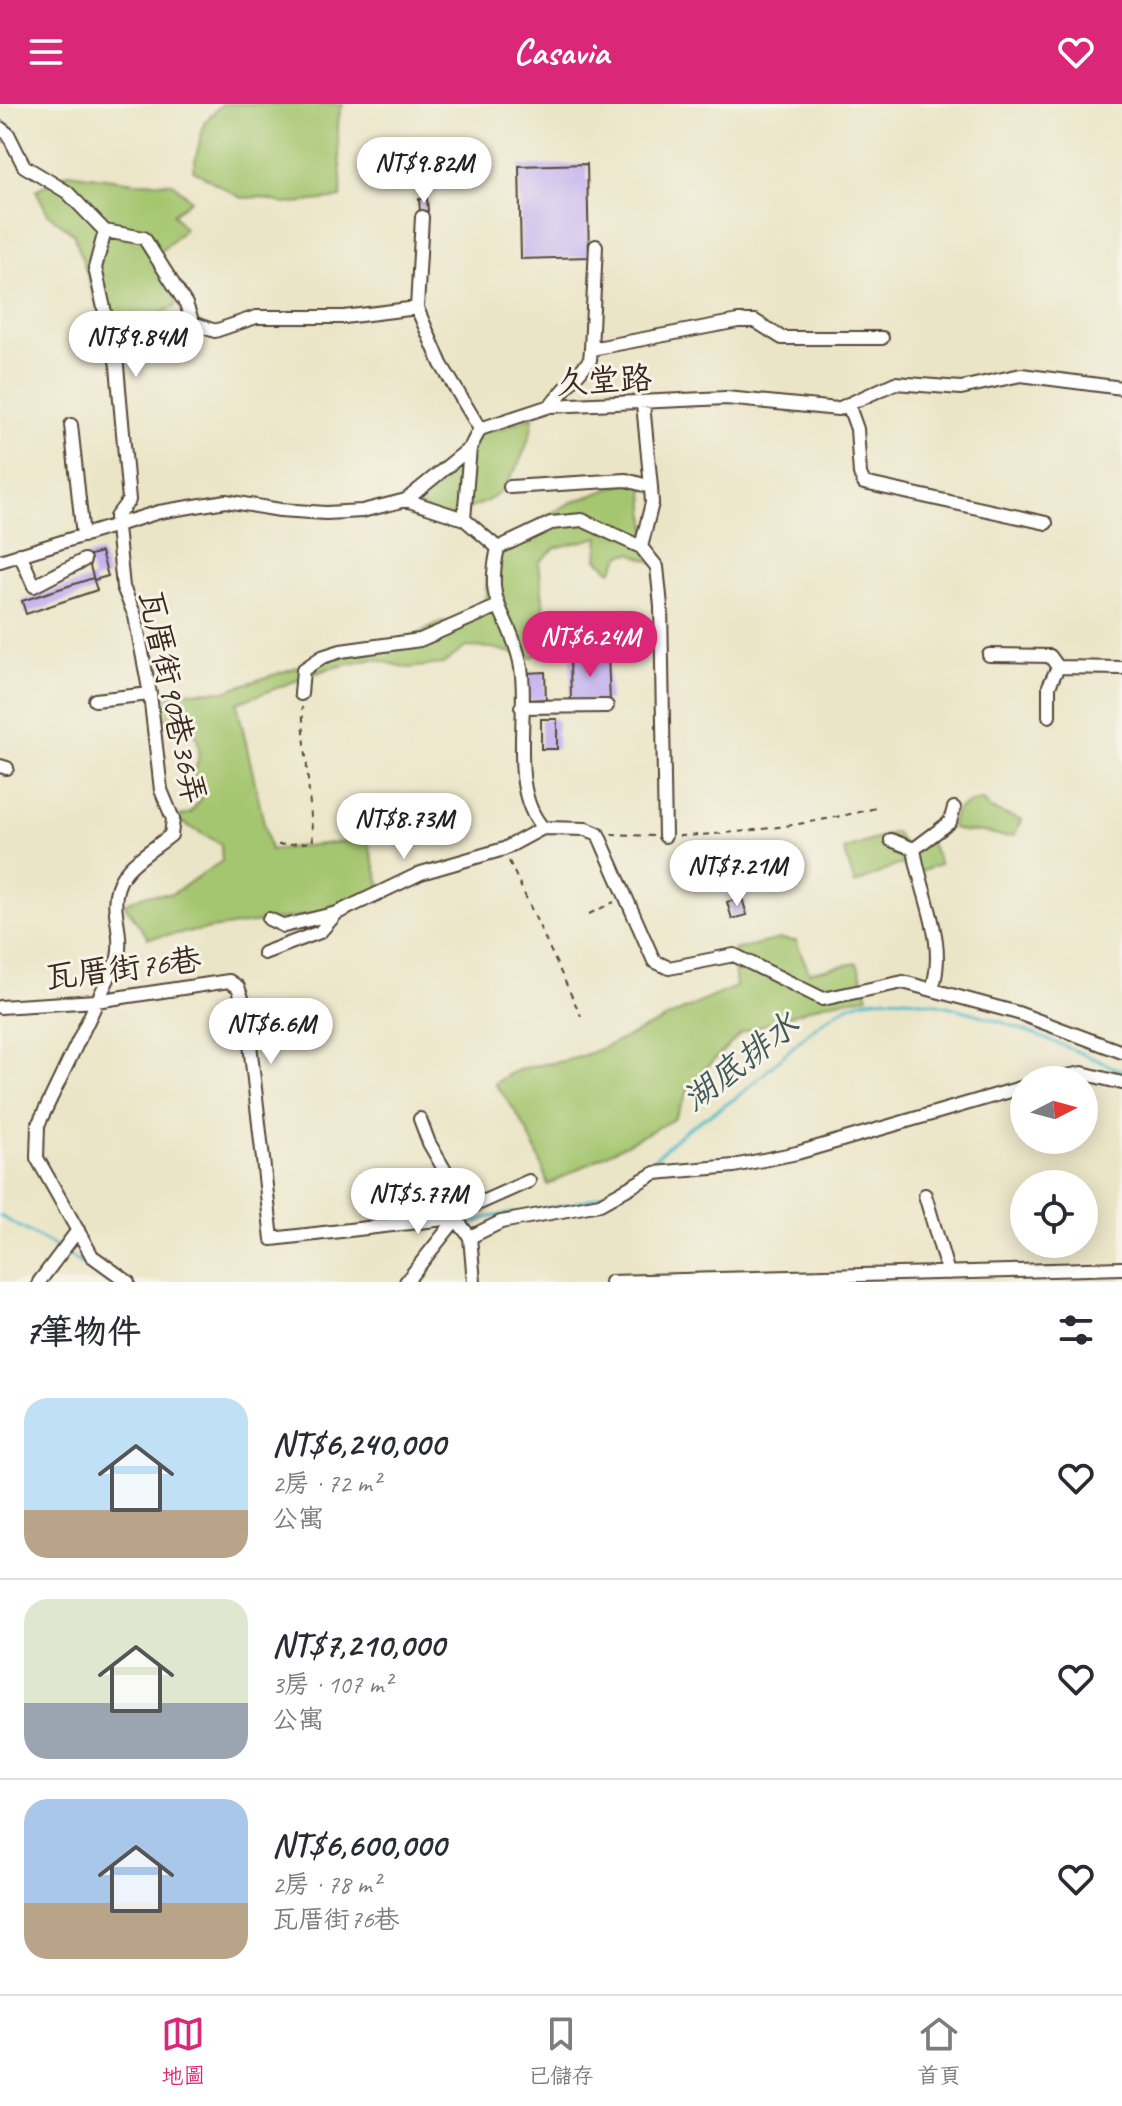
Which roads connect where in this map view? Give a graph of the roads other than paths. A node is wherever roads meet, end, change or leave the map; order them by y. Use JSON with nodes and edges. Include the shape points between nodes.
{"nodes":[{"id":1,"x":0,"y":128,"type":"edge"},
{"id":2,"x":422,"y":217,"type":"dead end"},
{"id":3,"x":105,"y":231,"type":"junction"},
{"id":4,"x":596,"y":246,"type":"dead end"},
{"id":5,"x":417,"y":308,"type":"junction"},
{"id":6,"x":882,"y":338,"type":"dead end"},
{"id":7,"x":591,"y":349,"type":"junction"},
{"id":8,"x":1122,"y":388,"type":"edge"},
{"id":9,"x":643,"y":404,"type":"junction"},
{"id":10,"x":848,"y":404,"type":"junction"},
{"id":11,"x":550,"y":406,"type":"junction"},
{"id":12,"x":71,"y":425,"type":"dead end"},
{"id":13,"x":480,"y":429,"type":"junction"},
{"id":14,"x":470,"y":448,"type":"junction"},
{"id":15,"x":510,"y":487,"type":"dead end"},
{"id":16,"x":651,"y":487,"type":"junction"},
{"id":17,"x":406,"y":500,"type":"junction"},
{"id":18,"x":464,"y":519,"type":"junction"},
{"id":19,"x":1046,"y":523,"type":"dead end"},
{"id":20,"x":117,"y":524,"type":"junction"},
{"id":21,"x":83,"y":536,"type":"junction"},
{"id":22,"x":641,"y":547,"type":"junction"},
{"id":23,"x":498,"y":548,"type":"junction"},
{"id":24,"x":20,"y":554,"type":"junction"},
{"id":25,"x":84,"y":560,"type":"dead end"},
{"id":26,"x":0,"y":561,"type":"edge"},
{"id":27,"x":496,"y":607,"type":"junction"},
{"id":28,"x":989,"y":655,"type":"dead end"},
{"id":29,"x":1058,"y":667,"type":"junction"},
{"id":30,"x":1122,"y":668,"type":"edge"},
{"id":31,"x":150,"y":694,"type":"junction"},
{"id":32,"x":301,"y":694,"type":"road end"},
{"id":33,"x":95,"y":700,"type":"dead end"},
{"id":34,"x":607,"y":706,"type":"dead end"},
{"id":35,"x":521,"y":707,"type":"junction"},
{"id":36,"x":1049,"y":716,"type":"dead end"},
{"id":37,"x":954,"y":808,"type":"dead end"},
{"id":38,"x":543,"y":828,"type":"junction"},
{"id":39,"x":665,"y":836,"type":"road end"},
{"id":40,"x":891,"y":840,"type":"dead end"},
{"id":41,"x":914,"y":849,"type":"junction"},
{"id":42,"x":337,"y":913,"type":"junction"},
{"id":43,"x":269,"y":919,"type":"dead end"},
{"id":44,"x":264,"y":953,"type":"dead end"},
{"id":45,"x":932,"y":989,"type":"junction"},
{"id":46,"x":96,"y":1001,"type":"junction"},
{"id":47,"x":0,"y":1007,"type":"edge"},
{"id":48,"x":1122,"y":1052,"type":"edge"},
{"id":49,"x":1098,"y":1077,"type":"edge"},
{"id":50,"x":1122,"y":1083,"type":"edge"},
{"id":51,"x":1010,"y":1091,"type":"edge"},
{"id":52,"x":420,"y":1119,"type":"dead end"},
{"id":53,"x":529,"y":1181,"type":"dead end"},
{"id":54,"x":925,"y":1195,"type":"dead end"},
{"id":55,"x":456,"y":1217,"type":"junction"},
{"id":56,"x":78,"y":1230,"type":"junction"},
{"id":57,"x":470,"y":1237,"type":"junction"},
{"id":58,"x":1122,"y":1268,"type":"edge"},
{"id":59,"x":948,"y":1273,"type":"junction"},
{"id":60,"x":408,"y":1280,"type":"edge"},
{"id":61,"x":39,"y":1282,"type":"edge"},
{"id":62,"x":128,"y":1282,"type":"edge"},
{"id":63,"x":474,"y":1282,"type":"edge"},
{"id":64,"x":611,"y":1282,"type":"edge"}],
"edges":[{"from":1,"to":3,"type":"street","via":[[24,166],[67,192]]},
{"from":2,"to":5,"type":"street"},
{"from":3,"to":5,"type":"street","via":[[144,238],[193,323],[215,331],[256,317],[344,317]]},
{"from":3,"to":20,"type":"street","via":[[95,268],[117,366],[129,500],[118,513]]},
{"from":4,"to":7,"type":"street"},
{"from":5,"to":13,"type":"street","via":[[441,364]]},
{"from":6,"to":7,"type":"street","via":[[782,338],[746,321]]},
{"from":7,"to":11,"type":"street","via":[[590,360]]},
{"from":8,"to":10,"type":"street","name":"久堂路","via":[[1021,375],[961,388],[895,383]]},
{"from":9,"to":10,"type":"street","name":"久堂路","via":[[726,398],[838,409]]},
{"from":9,"to":11,"type":"street","name":"久堂路"},
{"from":9,"to":16,"type":"street"},
{"from":10,"to":19,"type":"street","via":[[864,483]]},
{"from":11,"to":13,"type":"street","name":"久堂路"},
{"from":12,"to":21,"type":"street"},
{"from":13,"to":14,"type":"street"},
{"from":14,"to":17,"type":"street"},
{"from":14,"to":18,"type":"street"},
{"from":15,"to":16,"type":"street","via":[[626,480]]},
{"from":16,"to":22,"type":"street"},
{"from":17,"to":18,"type":"street"},
{"from":17,"to":20,"type":"street","via":[[326,513],[226,501]]},
{"from":18,"to":23,"type":"street"},
{"from":20,"to":21,"type":"street"},
{"from":20,"to":31,"type":"street","name":"瓦厝街90巷36弄","via":[[123,587],[135,616]]},
{"from":21,"to":24,"type":"street"},
{"from":22,"to":23,"type":"street","via":[[582,520],[551,523]]},
{"from":22,"to":39,"type":"street","via":[[657,567],[661,606]]},
{"from":23,"to":27,"type":"street","via":[[493,570]]},
{"from":24,"to":25,"type":"street","via":[[34,586]]},
{"from":24,"to":26,"type":"street"},
{"from":27,"to":32,"type":"street","via":[[420,640],[322,657],[303,670]]},
{"from":27,"to":35,"type":"street","via":[[519,655]]},
{"from":28,"to":29,"type":"street","via":[[1039,654],[1050,656]]},
{"from":29,"to":30,"type":"street"},
{"from":29,"to":36,"type":"street","via":[[1049,686]]},
{"from":31,"to":33,"type":"street"},
{"from":31,"to":46,"type":"street","name":"瓦厝街90巷36弄","via":[[161,790],[173,819],[171,835],[118,878],[113,894],[120,946]]},
{"from":34,"to":35,"type":"street"},
{"from":35,"to":38,"type":"street","via":[[527,804]]},
{"from":37,"to":41,"type":"street","via":[[950,822]]},
{"from":38,"to":42,"type":"street","via":[[504,849],[421,873]]},
{"from":38,"to":45,"type":"street","via":[[598,834],[654,961],[669,968],[734,955],[823,999],[903,982]]},
{"from":40,"to":41,"type":"street"},
{"from":41,"to":45,"type":"street","via":[[937,940]]},
{"from":42,"to":43,"type":"street","via":[[284,926]]},
{"from":42,"to":44,"type":"street","via":[[320,932]]},
{"from":45,"to":48,"type":"street","via":[[1018,1013]]},
{"from":46,"to":47,"type":"street","name":"瓦厝街76巷"},
{"from":46,"to":55,"type":"street","name":"瓦厝街76巷","via":[[229,981],[238,987],[246,1009],[272,1239]]},
{"from":46,"to":56,"type":"street","name":"瓦厝街90巷36弄","via":[[38,1125],[37,1158]]},
{"from":49,"to":50,"type":"street"},
{"from":51,"to":57,"type":"street","via":[[797,1153],[734,1166],[655,1173],[600,1204],[501,1222]]},
{"from":52,"to":55,"type":"street","via":[[448,1176]]},
{"from":53,"to":55,"type":"street"},
{"from":54,"to":59,"type":"street"},
{"from":55,"to":57,"type":"street"},
{"from":55,"to":60,"type":"street"},
{"from":56,"to":61,"type":"street"},
{"from":56,"to":62,"type":"street","name":"瓦厝街90巷36弄","via":[[92,1256]]},
{"from":57,"to":63,"type":"street"},
{"from":58,"to":59,"type":"street"},
{"from":59,"to":64,"type":"street"}]}
